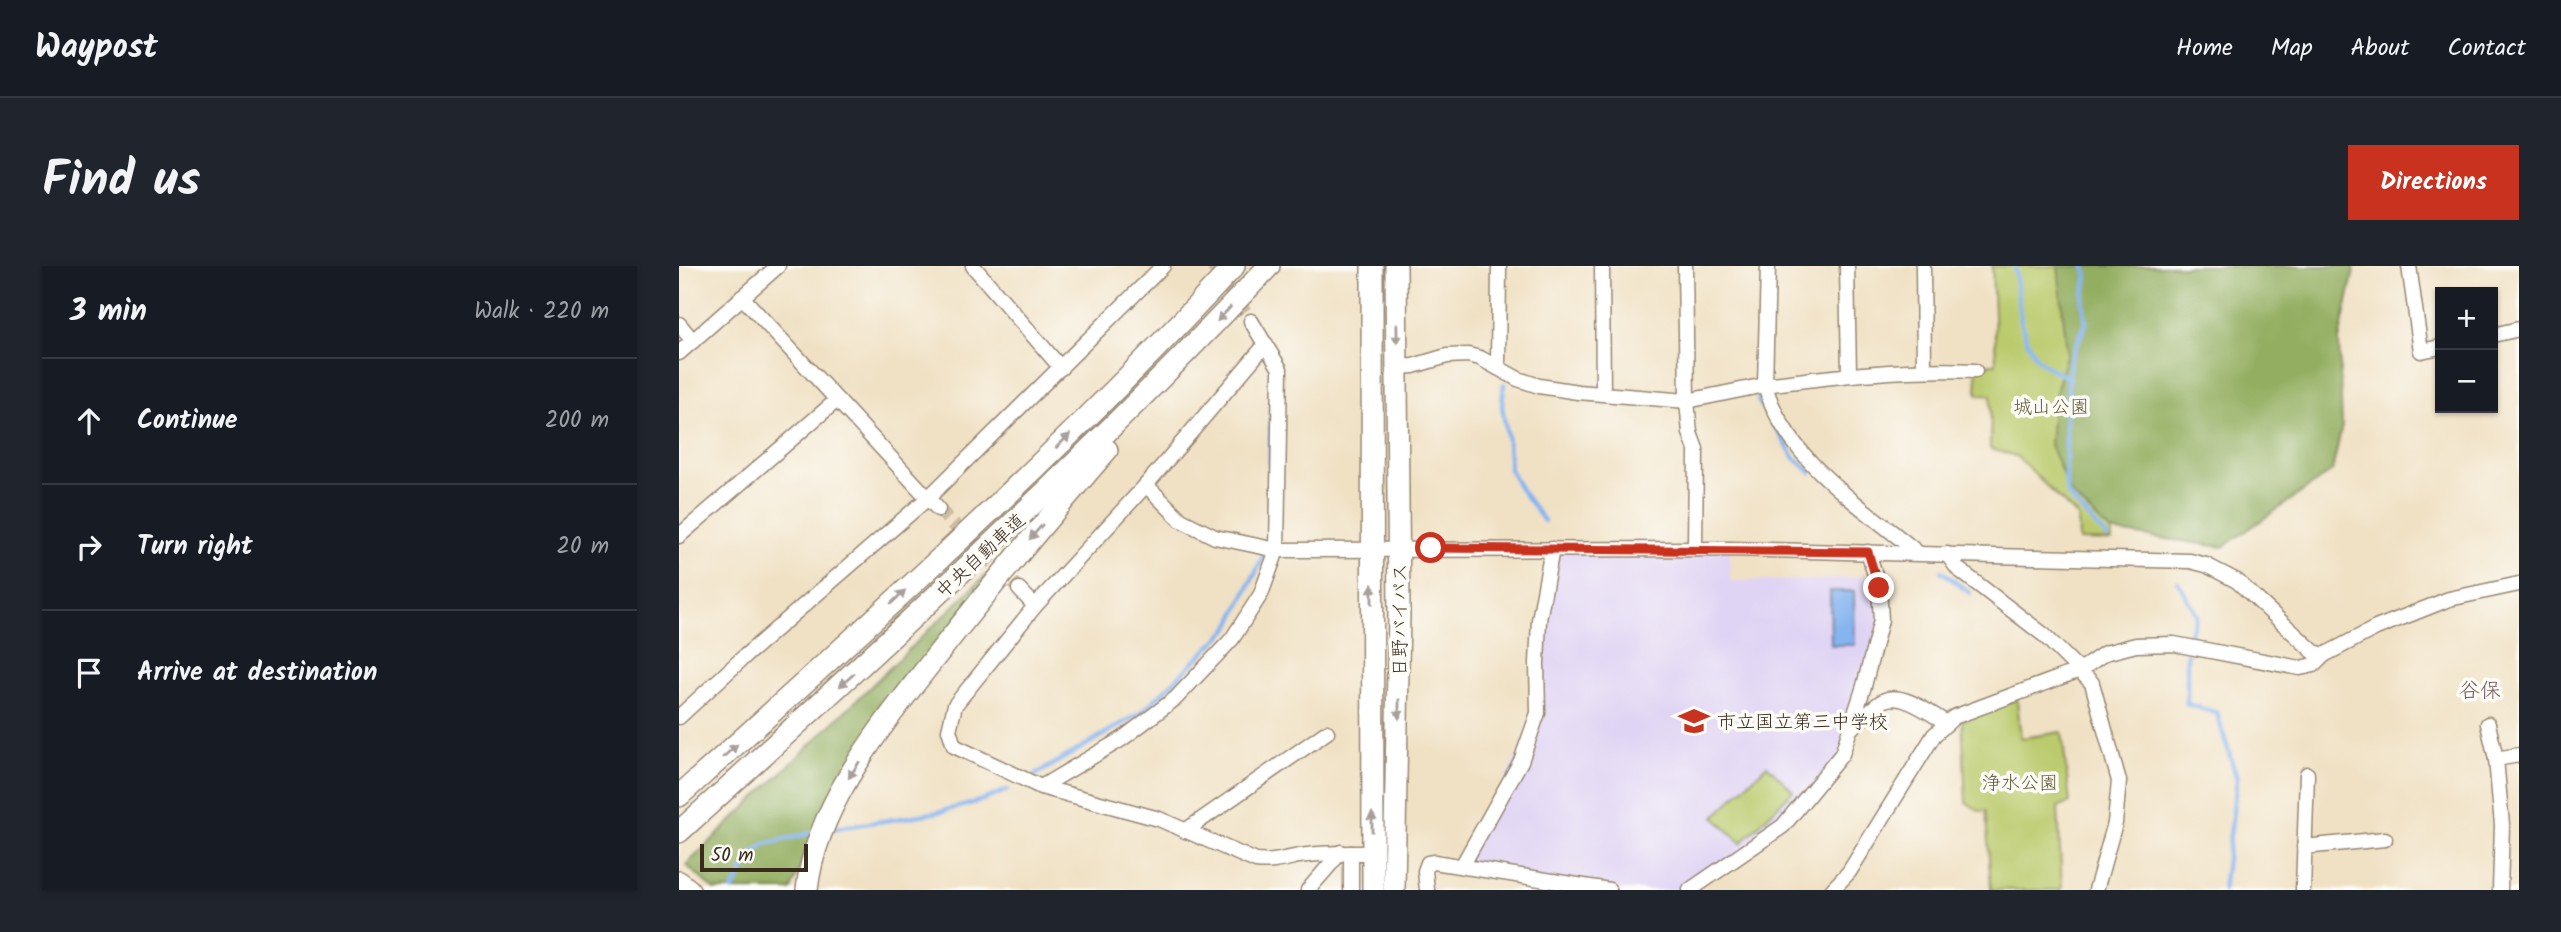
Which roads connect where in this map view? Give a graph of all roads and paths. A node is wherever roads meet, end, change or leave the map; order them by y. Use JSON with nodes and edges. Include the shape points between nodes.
{"nodes":[{"id":1,"x":778,"y":266,"type":"edge"},
{"id":2,"x":973,"y":266,"type":"edge"},
{"id":3,"x":1163,"y":266,"type":"edge"},
{"id":4,"x":1234,"y":266,"type":"edge"},
{"id":5,"x":1269,"y":266,"type":"edge"},
{"id":6,"x":1372,"y":266,"type":"edge"},
{"id":7,"x":1395,"y":266,"type":"edge"},
{"id":8,"x":1499,"y":266,"type":"edge"},
{"id":9,"x":1602,"y":266,"type":"edge"},
{"id":10,"x":1685,"y":266,"type":"edge"},
{"id":11,"x":1767,"y":266,"type":"edge"},
{"id":12,"x":1847,"y":266,"type":"edge"},
{"id":13,"x":1923,"y":266,"type":"edge"},
{"id":14,"x":2409,"y":266,"type":"edge"},
{"id":15,"x":742,"y":298,"type":"junction"},
{"id":16,"x":1251,"y":321,"type":"tunnel mouth"},
{"id":17,"x":679,"y":324,"type":"edge"},
{"id":18,"x":2519,"y":329,"type":"edge"},
{"id":19,"x":2498,"y":334,"type":"edge"},
{"id":20,"x":693,"y":341,"type":"junction"},
{"id":21,"x":1266,"y":344,"type":"junction"},
{"id":22,"x":2435,"y":348,"type":"edge"},
{"id":23,"x":679,"y":353,"type":"edge"},
{"id":24,"x":1179,"y":362,"type":"junction"},
{"id":25,"x":1398,"y":367,"type":"junction"},
{"id":26,"x":1061,"y":368,"type":"junction"},
{"id":27,"x":1498,"y":368,"type":"junction"},
{"id":28,"x":1924,"y":369,"type":"junction"},
{"id":29,"x":1975,"y":371,"type":"dead end"},
{"id":30,"x":1849,"y":374,"type":"junction"},
{"id":31,"x":1765,"y":386,"type":"junction"},
{"id":32,"x":1603,"y":393,"type":"junction"},
{"id":33,"x":837,"y":400,"type":"junction"},
{"id":34,"x":1687,"y":401,"type":"junction"},
{"id":35,"x":1146,"y":485,"type":"junction"},
{"id":36,"x":933,"y":504,"type":"junction"},
{"id":37,"x":679,"y":536,"type":"edge"},
{"id":38,"x":1372,"y":549,"type":"junction"},
{"id":39,"x":1399,"y":549,"type":"junction"},
{"id":40,"x":1552,"y":549,"type":"junction"},
{"id":41,"x":1695,"y":549,"type":"junction"},
{"id":42,"x":1277,"y":550,"type":"junction"},
{"id":43,"x":1868,"y":552,"type":"junction"},
{"id":44,"x":1918,"y":553,"type":"junction"},
{"id":45,"x":1947,"y":554,"type":"junction"},
{"id":46,"x":2519,"y":583,"type":"edge"},
{"id":47,"x":1019,"y":589,"type":"tunnel mouth"},
{"id":48,"x":1035,"y":606,"type":"junction"},
{"id":49,"x":2324,"y":655,"type":"junction"},
{"id":50,"x":2080,"y":670,"type":"junction"},
{"id":51,"x":679,"y":717,"type":"edge"},
{"id":52,"x":1948,"y":723,"type":"junction"},
{"id":53,"x":2488,"y":723,"type":"dead end"},
{"id":54,"x":1850,"y":729,"type":"junction"},
{"id":55,"x":1327,"y":732,"type":"dead end"},
{"id":56,"x":2519,"y":755,"type":"edge"},
{"id":57,"x":2496,"y":759,"type":"junction"},
{"id":58,"x":2307,"y":774,"type":"dead end"},
{"id":59,"x":1041,"y":787,"type":"junction"},
{"id":60,"x":679,"y":796,"type":"edge"},
{"id":61,"x":1185,"y":831,"type":"junction"},
{"id":62,"x":679,"y":832,"type":"edge"},
{"id":63,"x":2385,"y":839,"type":"dead end"},
{"id":64,"x":2304,"y":847,"type":"junction"},
{"id":65,"x":1355,"y":853,"type":"junction"},
{"id":66,"x":1462,"y":866,"type":"junction"},
{"id":67,"x":679,"y":882,"type":"edge"},
{"id":68,"x":689,"y":890,"type":"edge"},
{"id":69,"x":807,"y":890,"type":"edge"},
{"id":70,"x":1308,"y":890,"type":"edge"},
{"id":71,"x":1351,"y":890,"type":"edge"},
{"id":72,"x":1373,"y":890,"type":"edge"},
{"id":73,"x":1394,"y":890,"type":"edge"},
{"id":74,"x":1427,"y":890,"type":"edge"},
{"id":75,"x":1609,"y":890,"type":"edge"},
{"id":76,"x":1690,"y":890,"type":"edge"},
{"id":77,"x":1832,"y":890,"type":"edge"},
{"id":78,"x":2096,"y":890,"type":"edge"},
{"id":79,"x":2303,"y":890,"type":"edge"},
{"id":80,"x":2500,"y":890,"type":"edge"}],
"edges":[{"from":1,"to":15,"type":"street"},
{"from":2,"to":26,"type":"street"},
{"from":3,"to":26,"type":"street"},
{"from":60,"to":4,"type":"highway","name":"中央自動車道","one_way":true,"via":[[1001,501],[1159,347]]},
{"from":5,"to":24,"type":"highway","name":"中央自動車道","one_way":true},
{"from":6,"to":38,"type":"highway","name":"日野バイパス"},
{"from":7,"to":25,"type":"highway","name":"日野バイパス","one_way":true},
{"from":8,"to":27,"type":"street"},
{"from":9,"to":32,"type":"street"},
{"from":10,"to":34,"type":"street"},
{"from":11,"to":31,"type":"street"},
{"from":12,"to":30,"type":"street"},
{"from":13,"to":28,"type":"street"},
{"from":14,"to":22,"type":"street","via":[[2421,351]]},
{"from":15,"to":20,"type":"street"},
{"from":15,"to":33,"type":"street"},
{"from":16,"to":21,"type":"street"},
{"from":17,"to":20,"type":"street"},
{"from":18,"to":19,"type":"street"},
{"from":20,"to":23,"type":"street"},
{"from":21,"to":35,"type":"street"},
{"from":21,"to":42,"type":"street","via":[[1280,369]]},
{"from":24,"to":62,"type":"highway","name":"中央自動車道","one_way":true,"via":[[1008,529]]},
{"from":24,"to":69,"type":"highway","one_way":true,"via":[[1005,568],[907,694],[827,818]]},
{"from":25,"to":27,"type":"street","via":[[1458,355],[1480,358]]},
{"from":25,"to":39,"type":"highway","name":"日野バイパス"},
{"from":26,"to":36,"type":"street"},
{"from":27,"to":32,"type":"street","via":[[1539,386]]},
{"from":28,"to":29,"type":"street"},
{"from":28,"to":30,"type":"street"},
{"from":30,"to":31,"type":"street"},
{"from":31,"to":34,"type":"street"},
{"from":31,"to":44,"type":"street","via":[[1771,409],[1800,453]]},
{"from":32,"to":34,"type":"street"},
{"from":33,"to":36,"type":"street"},
{"from":33,"to":37,"type":"street"},
{"from":34,"to":41,"type":"street","via":[[1696,449]]},
{"from":35,"to":42,"type":"street","via":[[1181,520],[1216,537]]},
{"from":35,"to":48,"type":"street"},
{"from":36,"to":51,"type":"street","via":[[745,656]]},
{"from":38,"to":39,"type":"street"},
{"from":38,"to":42,"type":"street"},
{"from":65,"to":38,"type":"highway","name":"日野バイパス","one_way":true},
{"from":39,"to":40,"type":"street"},
{"from":39,"to":73,"type":"highway","name":"日野バイパス","one_way":true},
{"from":40,"to":41,"type":"street"},
{"from":40,"to":66,"type":"street","via":[[1539,620],[1538,713],[1521,761]]},
{"from":41,"to":43,"type":"street"},
{"from":42,"to":59,"type":"street","via":[[1261,594],[1233,639],[1176,698],[1122,738]]},
{"from":43,"to":44,"type":"street"},
{"from":43,"to":54,"type":"street","via":[[1879,588],[1881,620]]},
{"from":44,"to":45,"type":"street"},
{"from":45,"to":49,"type":"street","via":[[2206,565],[2237,581],[2314,652]]},
{"from":45,"to":50,"type":"street","via":[[1958,569],[2044,635]]},
{"from":46,"to":49,"type":"street","via":[[2449,599]]},
{"from":47,"to":48,"type":"street"},
{"from":48,"to":59,"type":"street","via":[[955,705],[949,730],[954,747]]},
{"from":49,"to":50,"type":"street","via":[[2300,668],[2173,644],[2136,645],[2105,653]]},
{"from":50,"to":52,"type":"street"},
{"from":50,"to":78,"type":"street","via":[[2092,683],[2119,780],[2115,823]]},
{"from":52,"to":54,"type":"street","via":[[1894,698],[1883,700]]},
{"from":52,"to":77,"type":"street","via":[[1934,735],[1849,872]]},
{"from":53,"to":57,"type":"street"},
{"from":54,"to":76,"type":"street","via":[[1842,754],[1783,826]]},
{"from":55,"to":61,"type":"street"},
{"from":56,"to":57,"type":"street"},
{"from":57,"to":80,"type":"street","via":[[2503,825]]},
{"from":58,"to":64,"type":"street"},
{"from":59,"to":61,"type":"street","via":[[1159,819]]},
{"from":61,"to":65,"type":"street","via":[[1255,862]]},
{"from":63,"to":64,"type":"street"},
{"from":64,"to":79,"type":"street"},
{"from":65,"to":70,"type":"street"},
{"from":65,"to":71,"type":"street"},
{"from":65,"to":72,"type":"highway","name":"日野バイパス"},
{"from":66,"to":74,"type":"street","via":[[1428,863]]},
{"from":66,"to":75,"type":"street"},
{"from":67,"to":68,"type":"highway"}]}
